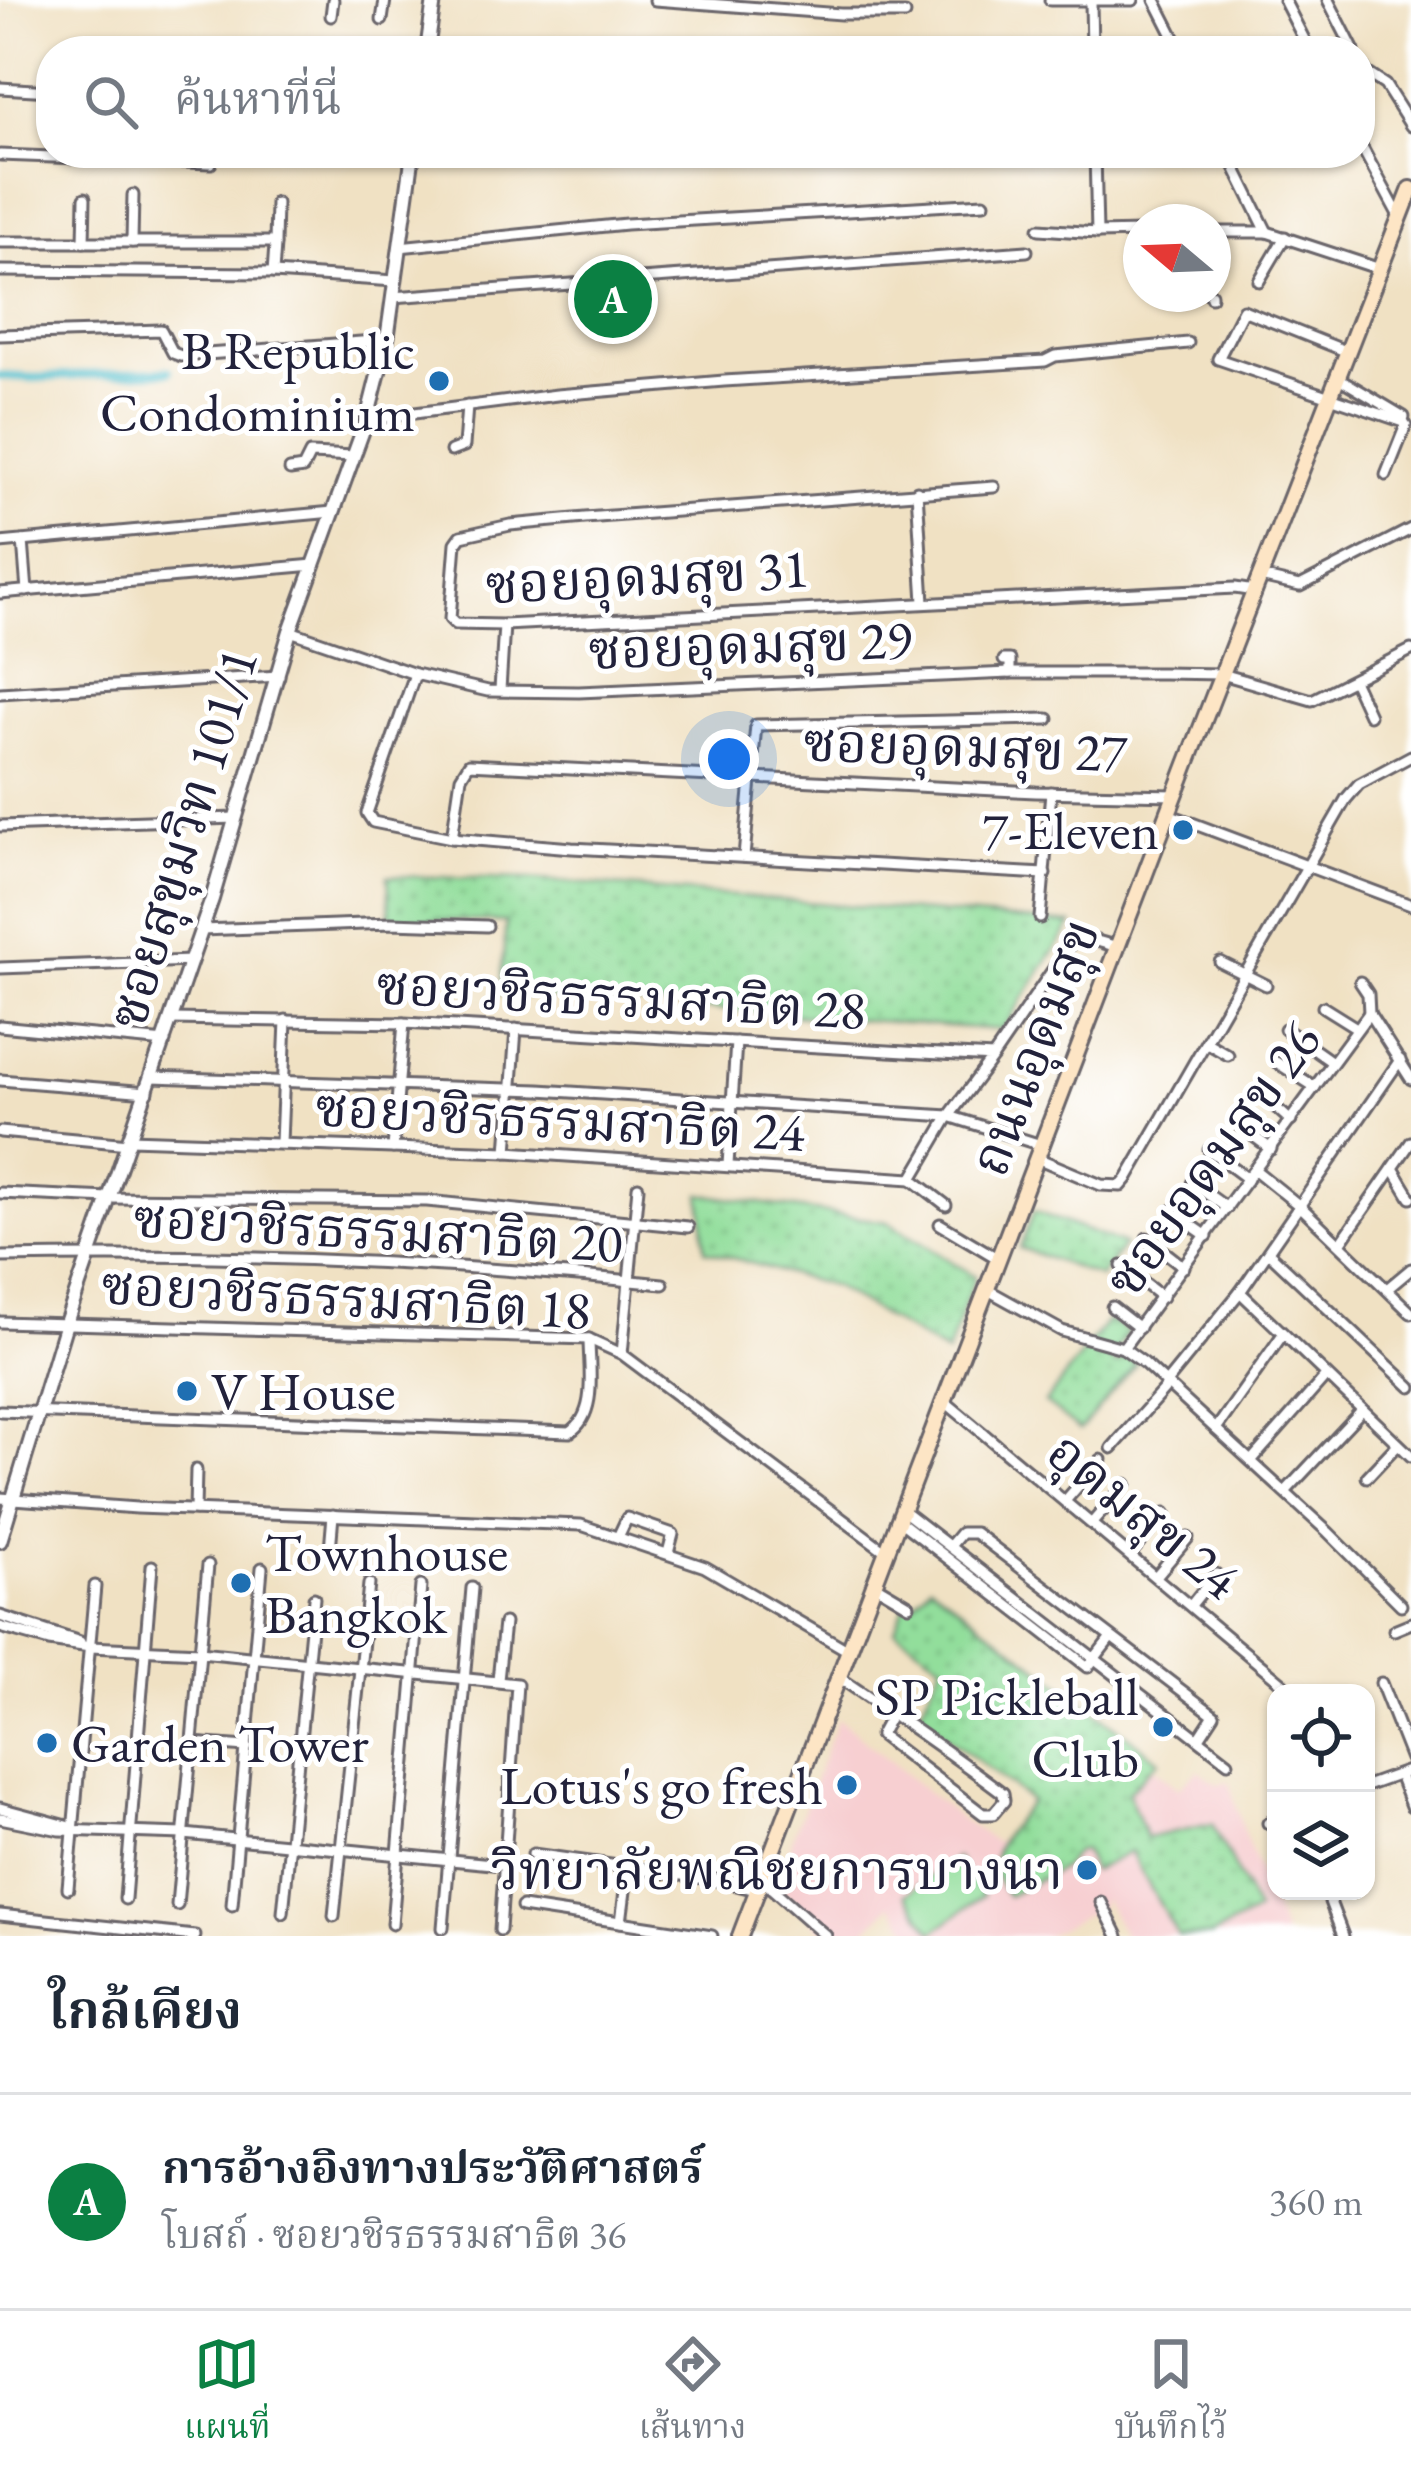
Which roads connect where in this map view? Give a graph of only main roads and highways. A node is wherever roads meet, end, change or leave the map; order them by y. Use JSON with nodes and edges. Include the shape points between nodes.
{"nodes":[{"id":1,"x":1411,"y":189,"type":"edge"},
{"id":2,"x":740,"y":1936,"type":"edge"}],
"edges":[{"from":1,"to":2,"type":"main road","name":"ถนนอุดมสุข"}]}
